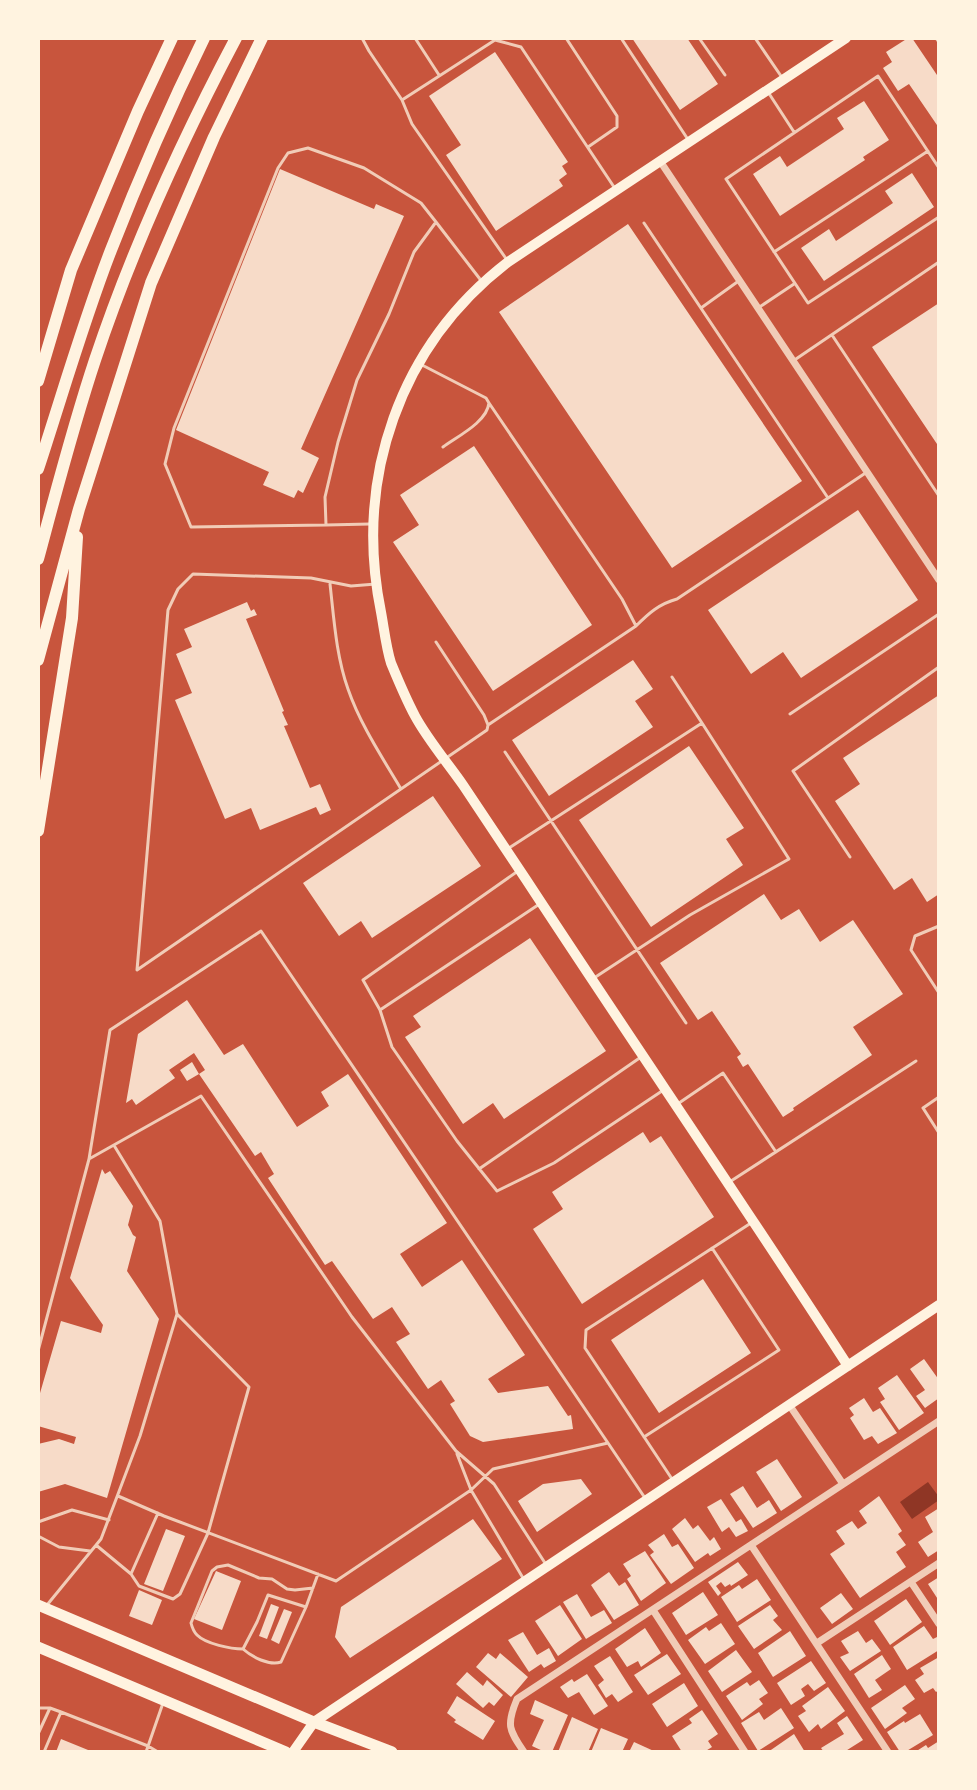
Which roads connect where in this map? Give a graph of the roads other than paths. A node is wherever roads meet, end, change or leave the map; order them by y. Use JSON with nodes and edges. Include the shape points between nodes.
{"nodes":[{"id":1,"x":172,"y":38,"type":"edge"},
{"id":2,"x":204,"y":38,"type":"edge"},
{"id":3,"x":236,"y":38,"type":"edge"},
{"id":4,"x":242,"y":38,"type":"edge"},
{"id":5,"x":262,"y":38,"type":"edge"},
{"id":6,"x":362,"y":38,"type":"edge"},
{"id":7,"x":415,"y":38,"type":"edge"},
{"id":8,"x":566,"y":38,"type":"edge"},
{"id":9,"x":621,"y":38,"type":"edge"},
{"id":10,"x":699,"y":38,"type":"edge"},
{"id":11,"x":755,"y":38,"type":"edge"},
{"id":12,"x":846,"y":38,"type":"edge"},
{"id":13,"x":497,"y":39,"type":"edge"},
{"id":14,"x":220,"y":67,"type":"junction"},
{"id":15,"x":725,"y":75,"type":"dead end"},
{"id":16,"x":440,"y":77,"type":"junction"},
{"id":17,"x":784,"y":79,"type":"junction"},
{"id":18,"x":767,"y":90,"type":"junction"},
{"id":19,"x":402,"y":100,"type":"junction"},
{"id":20,"x":794,"y":132,"type":"junction"},
{"id":21,"x":689,"y":142,"type":"junction"},
{"id":22,"x":588,"y":147,"type":"junction"},
{"id":23,"x":928,"y":151,"type":"junction"},
{"id":24,"x":660,"y":161,"type":"junction"},
{"id":25,"x":939,"y":168,"type":"edge"},
{"id":26,"x":616,"y":190,"type":"junction"},
{"id":27,"x":939,"y":217,"type":"edge"},
{"id":28,"x":436,"y":222,"type":"junction"},
{"id":29,"x":644,"y":223,"type":"dead end"},
{"id":30,"x":774,"y":252,"type":"junction"},
{"id":31,"x":508,"y":262,"type":"junction"},
{"id":32,"x":939,"y":262,"type":"edge"},
{"id":33,"x":740,"y":280,"type":"junction"},
{"id":34,"x":483,"y":283,"type":"junction"},
{"id":35,"x":794,"y":284,"type":"junction"},
{"id":36,"x":701,"y":308,"type":"junction"},
{"id":37,"x":758,"y":308,"type":"junction"},
{"id":38,"x":832,"y":335,"type":"junction"},
{"id":39,"x":793,"y":361,"type":"junction"},
{"id":40,"x":418,"y":363,"type":"junction"},
{"id":41,"x":38,"y":381,"type":"edge"},
{"id":42,"x":489,"y":403,"type":"junction"},
{"id":43,"x":443,"y":447,"type":"dead end"},
{"id":44,"x":38,"y":469,"type":"edge"},
{"id":45,"x":867,"y":472,"type":"junction"},
{"id":46,"x":939,"y":496,"type":"edge"},
{"id":47,"x":828,"y":498,"type":"junction"},
{"id":48,"x":79,"y":509,"type":"junction"},
{"id":49,"x":374,"y":523,"type":"junction"},
{"id":50,"x":326,"y":525,"type":"junction"},
{"id":51,"x":38,"y":559,"type":"edge"},
{"id":52,"x":939,"y":580,"type":"edge"},
{"id":53,"x":330,"y":582,"type":"junction"},
{"id":54,"x":376,"y":584,"type":"junction"},
{"id":55,"x":939,"y":614,"type":"edge"},
{"id":56,"x":636,"y":626,"type":"junction"},
{"id":57,"x":436,"y":642,"type":"dead end"},
{"id":58,"x":38,"y":660,"type":"edge"},
{"id":59,"x":939,"y":667,"type":"edge"},
{"id":60,"x":672,"y":677,"type":"dead end"},
{"id":61,"x":790,"y":714,"type":"dead end"},
{"id":62,"x":702,"y":723,"type":"junction"},
{"id":63,"x":488,"y":725,"type":"junction"},
{"id":64,"x":505,"y":752,"type":"dead end"},
{"id":65,"x":444,"y":759,"type":"junction"},
{"id":66,"x":401,"y":789,"type":"junction"},
{"id":67,"x":552,"y":820,"type":"junction"},
{"id":68,"x":38,"y":831,"type":"edge"},
{"id":69,"x":506,"y":850,"type":"junction"},
{"id":70,"x":850,"y":857,"type":"dead end"},
{"id":71,"x":520,"y":870,"type":"junction"},
{"id":72,"x":541,"y":903,"type":"junction"},
{"id":73,"x":939,"y":926,"type":"edge"},
{"id":74,"x":636,"y":951,"type":"junction"},
{"id":75,"x":592,"y":980,"type":"junction"},
{"id":76,"x":939,"y":993,"type":"edge"},
{"id":77,"x":380,"y":1010,"type":"junction"},
{"id":78,"x":686,"y":1023,"type":"dead end"},
{"id":79,"x":643,"y":1055,"type":"junction"},
{"id":80,"x":916,"y":1061,"type":"dead end"},
{"id":81,"x":665,"y":1089,"type":"junction"},
{"id":82,"x":939,"y":1097,"type":"edge"},
{"id":83,"x":676,"y":1105,"type":"junction"},
{"id":84,"x":939,"y":1133,"type":"edge"},
{"id":85,"x":114,"y":1145,"type":"junction"},
{"id":86,"x":776,"y":1152,"type":"junction"},
{"id":87,"x":89,"y":1159,"type":"junction"},
{"id":88,"x":479,"y":1169,"type":"junction"},
{"id":89,"x":728,"y":1183,"type":"junction"},
{"id":90,"x":753,"y":1221,"type":"junction"},
{"id":91,"x":712,"y":1248,"type":"junction"},
{"id":92,"x":939,"y":1305,"type":"edge"},
{"id":93,"x":177,"y":1314,"type":"junction"},
{"id":94,"x":38,"y":1351,"type":"edge"},
{"id":95,"x":848,"y":1366,"type":"junction"},
{"id":96,"x":790,"y":1406,"type":"junction"},
{"id":97,"x":939,"y":1421,"type":"edge"},
{"id":98,"x":644,"y":1437,"type":"junction"},
{"id":99,"x":608,"y":1443,"type":"junction"},
{"id":100,"x":456,"y":1451,"type":"junction"},
{"id":101,"x":485,"y":1476,"type":"junction"},
{"id":102,"x":675,"y":1482,"type":"junction"},
{"id":103,"x":843,"y":1484,"type":"junction"},
{"id":104,"x":471,"y":1490,"type":"junction"},
{"id":105,"x":118,"y":1496,"type":"junction"},
{"id":106,"x":646,"y":1501,"type":"junction"},
{"id":107,"x":158,"y":1513,"type":"junction"},
{"id":108,"x":109,"y":1520,"type":"junction"},
{"id":109,"x":38,"y":1522,"type":"edge"},
{"id":110,"x":208,"y":1533,"type":"junction"},
{"id":111,"x":38,"y":1536,"type":"edge"},
{"id":112,"x":96,"y":1545,"type":"junction"},
{"id":113,"x":751,"y":1545,"type":"junction"},
{"id":114,"x":90,"y":1551,"type":"junction"},
{"id":115,"x":939,"y":1563,"type":"edge"},
{"id":116,"x":547,"y":1566,"type":"junction"},
{"id":117,"x":131,"y":1574,"type":"junction"},
{"id":118,"x":318,"y":1574,"type":"junction"},
{"id":119,"x":525,"y":1581,"type":"junction"},
{"id":120,"x":911,"y":1582,"type":"junction"},
{"id":121,"x":313,"y":1588,"type":"junction"},
{"id":122,"x":41,"y":1606,"type":"edge"},
{"id":123,"x":306,"y":1607,"type":"junction"},
{"id":124,"x":653,"y":1610,"type":"junction"},
{"id":125,"x":939,"y":1624,"type":"edge"},
{"id":126,"x":817,"y":1643,"type":"junction"},
{"id":127,"x":38,"y":1647,"type":"edge"},
{"id":128,"x":243,"y":1649,"type":"junction"},
{"id":129,"x":164,"y":1701,"type":"junction"},
{"id":130,"x":38,"y":1708,"type":"edge"},
{"id":131,"x":50,"y":1708,"type":"junction"},
{"id":132,"x":61,"y":1712,"type":"junction"},
{"id":133,"x":314,"y":1722,"type":"junction"},
{"id":134,"x":38,"y":1734,"type":"edge"},
{"id":135,"x":148,"y":1746,"type":"junction"},
{"id":136,"x":44,"y":1752,"type":"edge"},
{"id":137,"x":146,"y":1752,"type":"edge"},
{"id":138,"x":158,"y":1752,"type":"edge"},
{"id":139,"x":286,"y":1752,"type":"edge"},
{"id":140,"x":293,"y":1752,"type":"edge"},
{"id":141,"x":392,"y":1752,"type":"edge"},
{"id":142,"x":524,"y":1752,"type":"edge"},
{"id":143,"x":745,"y":1752,"type":"edge"},
{"id":144,"x":888,"y":1752,"type":"edge"}],
"edges":[{"from":1,"to":41,"type":"highway","via":[[71,270]]},
{"from":2,"to":44,"type":"highway","via":[[111,251]]},
{"from":3,"to":14,"type":"highway"},
{"from":4,"to":14,"type":"highway"},
{"from":5,"to":48,"type":"highway","via":[[151,283]]},
{"from":6,"to":19,"type":"lane"},
{"from":7,"to":16,"type":"lane"},
{"from":8,"to":22,"type":"lane","via":[[617,116],[617,127]]},
{"from":9,"to":21,"type":"lane"},
{"from":10,"to":15,"type":"lane"},
{"from":11,"to":17,"type":"lane"},
{"from":12,"to":17,"type":"main road"},
{"from":13,"to":16,"type":"lane"},
{"from":13,"to":22,"type":"lane","via":[[521,47]]},
{"from":14,"to":51,"type":"highway","via":[[119,292]]},
{"from":16,"to":19,"type":"lane"},
{"from":17,"to":18,"type":"main road"},
{"from":18,"to":20,"type":"lane"},
{"from":18,"to":21,"type":"main road"},
{"from":19,"to":31,"type":"lane","via":[[412,124]]},
{"from":20,"to":23,"type":"lane","via":[[878,76]]},
{"from":20,"to":30,"type":"lane","via":[[726,179]]},
{"from":21,"to":24,"type":"main road"},
{"from":22,"to":26,"type":"lane"},
{"from":23,"to":25,"type":"lane"},
{"from":23,"to":30,"type":"lane"},
{"from":24,"to":26,"type":"main road"},
{"from":24,"to":33,"type":"street"},
{"from":26,"to":31,"type":"main road"},
{"from":27,"to":35,"type":"lane","via":[[808,303]]},
{"from":28,"to":34,"type":"lane"},
{"from":28,"to":50,"type":"lane","via":[[414,252],[357,380],[325,497]]},
{"from":28,"to":50,"type":"lane","via":[[421,203],[364,168],[308,148],[288,153],[174,428],[165,464],[191,527]]},
{"from":29,"to":36,"type":"lane"},
{"from":30,"to":35,"type":"lane"},
{"from":31,"to":34,"type":"main road"},
{"from":32,"to":38,"type":"lane"},
{"from":33,"to":36,"type":"lane"},
{"from":33,"to":37,"type":"street"},
{"from":34,"to":40,"type":"main road","via":[[453,313]]},
{"from":35,"to":37,"type":"lane"},
{"from":36,"to":47,"type":"lane"},
{"from":37,"to":39,"type":"street"},
{"from":38,"to":39,"type":"lane"},
{"from":38,"to":46,"type":"lane"},
{"from":39,"to":45,"type":"street"},
{"from":40,"to":42,"type":"lane"},
{"from":40,"to":49,"type":"main road","via":[[384,449]]},
{"from":42,"to":43,"type":"lane","via":[[482,419]]},
{"from":42,"to":56,"type":"lane"},
{"from":45,"to":47,"type":"lane"},
{"from":45,"to":52,"type":"street"},
{"from":47,"to":56,"type":"lane","via":[[677,599],[652,610]]},
{"from":48,"to":58,"type":"highway"},
{"from":48,"to":68,"type":"highway","via":[[72,618]]},
{"from":49,"to":50,"type":"lane"},
{"from":49,"to":54,"type":"main road"},
{"from":53,"to":54,"type":"lane"},
{"from":53,"to":66,"type":"lane","via":[[348,689]]},
{"from":53,"to":66,"type":"lane","via":[[193,574],[178,589],[168,610],[137,970]]},
{"from":54,"to":65,"type":"main road","via":[[390,660],[415,716]]},
{"from":55,"to":61,"type":"lane"},
{"from":56,"to":63,"type":"lane"},
{"from":57,"to":63,"type":"lane"},
{"from":59,"to":70,"type":"lane","via":[[793,771]]},
{"from":60,"to":62,"type":"lane"},
{"from":62,"to":67,"type":"lane"},
{"from":62,"to":74,"type":"lane","via":[[789,859]]},
{"from":63,"to":65,"type":"lane"},
{"from":64,"to":67,"type":"lane"},
{"from":65,"to":66,"type":"lane"},
{"from":65,"to":69,"type":"main road"},
{"from":67,"to":69,"type":"lane"},
{"from":67,"to":74,"type":"lane"},
{"from":69,"to":71,"type":"main road"},
{"from":71,"to":72,"type":"main road"},
{"from":71,"to":77,"type":"lane","via":[[363,980]]},
{"from":72,"to":75,"type":"main road"},
{"from":72,"to":77,"type":"lane"},
{"from":73,"to":76,"type":"lane","via":[[915,936],[911,950]]},
{"from":74,"to":75,"type":"lane"},
{"from":74,"to":78,"type":"lane"},
{"from":75,"to":79,"type":"main road"},
{"from":77,"to":88,"type":"lane","via":[[392,1047]]},
{"from":79,"to":81,"type":"main road"},
{"from":79,"to":88,"type":"lane"},
{"from":80,"to":86,"type":"lane"},
{"from":81,"to":83,"type":"main road"},
{"from":81,"to":88,"type":"lane","via":[[554,1163],[497,1191]]},
{"from":82,"to":84,"type":"lane","via":[[923,1108]]},
{"from":83,"to":86,"type":"lane","via":[[723,1073]]},
{"from":83,"to":89,"type":"main road"},
{"from":85,"to":87,"type":"lane"},
{"from":85,"to":93,"type":"lane","via":[[160,1221]]},
{"from":85,"to":100,"type":"lane","via":[[201,1096],[343,1304]]},
{"from":86,"to":89,"type":"lane"},
{"from":87,"to":94,"type":"lane"},
{"from":87,"to":99,"type":"lane","via":[[110,1030],[261,931]]},
{"from":89,"to":90,"type":"main road"},
{"from":90,"to":91,"type":"lane"},
{"from":90,"to":95,"type":"main road"},
{"from":91,"to":98,"type":"lane","via":[[586,1330],[585,1348]]},
{"from":91,"to":98,"type":"lane","via":[[779,1350]]},
{"from":92,"to":95,"type":"main road"},
{"from":93,"to":105,"type":"lane"},
{"from":93,"to":110,"type":"lane","via":[[249,1387]]},
{"from":95,"to":96,"type":"main road"},
{"from":96,"to":102,"type":"main road"},
{"from":96,"to":103,"type":"street"},
{"from":97,"to":103,"type":"street"},
{"from":98,"to":102,"type":"lane"},
{"from":99,"to":101,"type":"lane","via":[[493,1469]]},
{"from":99,"to":106,"type":"lane"},
{"from":100,"to":101,"type":"lane"},
{"from":100,"to":104,"type":"lane"},
{"from":101,"to":104,"type":"lane"},
{"from":101,"to":116,"type":"lane"},
{"from":102,"to":106,"type":"main road"},
{"from":103,"to":113,"type":"street"},
{"from":104,"to":118,"type":"lane","via":[[336,1581]]},
{"from":104,"to":119,"type":"lane"},
{"from":105,"to":107,"type":"lane"},
{"from":105,"to":108,"type":"lane"},
{"from":106,"to":116,"type":"main road"},
{"from":107,"to":110,"type":"lane"},
{"from":107,"to":117,"type":"lane"},
{"from":108,"to":109,"type":"lane","via":[[72,1510]]},
{"from":108,"to":112,"type":"lane"},
{"from":110,"to":117,"type":"lane","via":[[178,1598],[139,1586]]},
{"from":110,"to":118,"type":"lane"},
{"from":111,"to":114,"type":"lane","via":[[59,1547]]},
{"from":112,"to":114,"type":"lane"},
{"from":112,"to":117,"type":"lane"},
{"from":113,"to":124,"type":"street"},
{"from":113,"to":126,"type":"street"},
{"from":114,"to":122,"type":"lane"},
{"from":115,"to":120,"type":"street"},
{"from":116,"to":119,"type":"main road"},
{"from":118,"to":121,"type":"lane"},
{"from":119,"to":133,"type":"main road"},
{"from":120,"to":125,"type":"street"},
{"from":120,"to":126,"type":"street"},
{"from":121,"to":123,"type":"lane"},
{"from":121,"to":128,"type":"lane","via":[[287,1589],[228,1565],[212,1571],[193,1629],[203,1640]]},
{"from":122,"to":133,"type":"main road"},
{"from":123,"to":128,"type":"lane","via":[[268,1595]]},
{"from":123,"to":128,"type":"lane","via":[[281,1662]]},
{"from":124,"to":142,"type":"street","via":[[517,1699],[511,1733]]},
{"from":124,"to":143,"type":"street"},
{"from":126,"to":144,"type":"street"},
{"from":127,"to":129,"type":"main road"},
{"from":129,"to":135,"type":"lane"},
{"from":129,"to":139,"type":"main road"},
{"from":130,"to":131,"type":"lane"},
{"from":131,"to":132,"type":"lane"},
{"from":131,"to":134,"type":"lane"},
{"from":132,"to":135,"type":"lane"},
{"from":132,"to":136,"type":"lane"},
{"from":133,"to":140,"type":"main road"},
{"from":133,"to":141,"type":"main road"},
{"from":135,"to":137,"type":"lane"},
{"from":135,"to":138,"type":"lane"}]}
